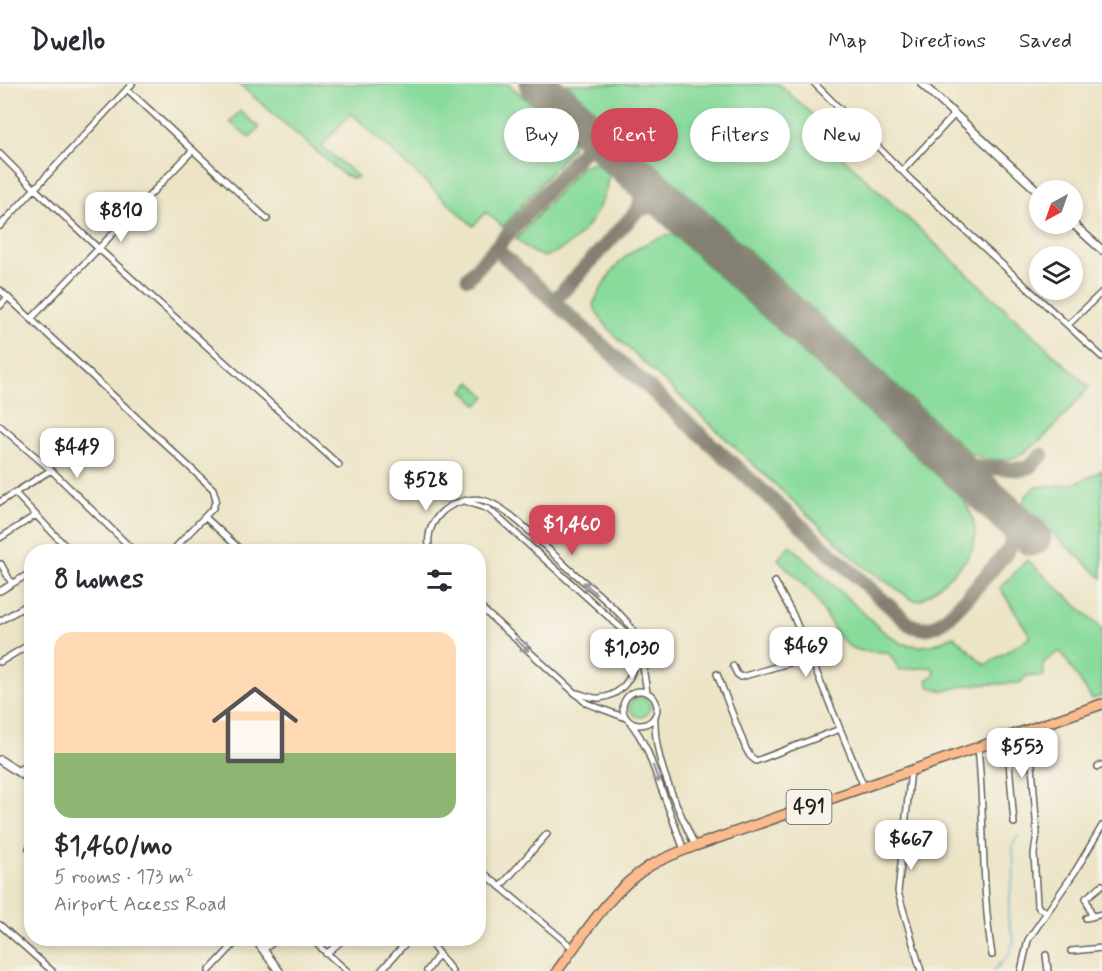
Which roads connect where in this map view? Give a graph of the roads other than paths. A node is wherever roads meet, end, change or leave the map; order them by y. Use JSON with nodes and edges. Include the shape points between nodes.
{"nodes":[{"id":1,"x":815,"y":84,"type":"edge"},
{"id":2,"x":922,"y":84,"type":"edge"},
{"id":3,"x":130,"y":86,"type":"edge"},
{"id":4,"x":955,"y":114,"type":"junction"},
{"id":5,"x":193,"y":150,"type":"junction"},
{"id":6,"x":0,"y":154,"type":"edge"},
{"id":7,"x":902,"y":171,"type":"junction"},
{"id":8,"x":1029,"y":183,"type":"edge"},
{"id":9,"x":34,"y":188,"type":"junction"},
{"id":10,"x":267,"y":219,"type":"dead end"},
{"id":11,"x":0,"y":226,"type":"edge"},
{"id":12,"x":1083,"y":233,"type":"edge"},
{"id":13,"x":99,"y":249,"type":"junction"},
{"id":14,"x":1102,"y":250,"type":"edge"},
{"id":15,"x":1,"y":292,"type":"edge"},
{"id":16,"x":1102,"y":292,"type":"edge"},
{"id":17,"x":8,"y":297,"type":"junction"},
{"id":18,"x":0,"y":306,"type":"edge"},
{"id":19,"x":31,"y":320,"type":"junction"},
{"id":20,"x":1068,"y":325,"type":"junction"},
{"id":21,"x":1102,"y":357,"type":"edge"},
{"id":22,"x":0,"y":426,"type":"edge"},
{"id":23,"x":339,"y":465,"type":"dead end"},
{"id":24,"x":51,"y":470,"type":"junction"},
{"id":25,"x":15,"y":493,"type":"junction"},
{"id":26,"x":466,"y":501,"type":"junction"},
{"id":27,"x":0,"y":502,"type":"edge"},
{"id":28,"x":36,"y":515,"type":"junction"},
{"id":29,"x":206,"y":518,"type":"junction"},
{"id":30,"x":0,"y":538,"type":"edge"},
{"id":31,"x":62,"y":544,"type":"edge"},
{"id":32,"x":127,"y":544,"type":"edge"},
{"id":33,"x":180,"y":544,"type":"edge"},
{"id":34,"x":234,"y":544,"type":"edge"},
{"id":35,"x":429,"y":544,"type":"edge"},
{"id":36,"x":0,"y":563,"type":"edge"},
{"id":37,"x":24,"y":577,"type":"edge"},
{"id":38,"x":775,"y":582,"type":"dead end"},
{"id":39,"x":12,"y":584,"type":"junction"},
{"id":40,"x":0,"y":591,"type":"edge"},
{"id":41,"x":24,"y":607,"type":"edge"},
{"id":42,"x":486,"y":613,"type":"edge"},
{"id":43,"x":0,"y":621,"type":"edge"},
{"id":44,"x":622,"y":629,"type":"junction"},
{"id":45,"x":24,"y":648,"type":"edge"},
{"id":46,"x":810,"y":657,"type":"junction"},
{"id":47,"x":0,"y":662,"type":"edge"},
{"id":48,"x":733,"y":666,"type":"dead end"},
{"id":49,"x":644,"y":672,"type":"junction"},
{"id":50,"x":717,"y":674,"type":"dead end"},
{"id":51,"x":573,"y":692,"type":"junction"},
{"id":52,"x":647,"y":692,"type":"junction"},
{"id":53,"x":1102,"y":704,"type":"edge"},
{"id":54,"x":655,"y":716,"type":"junction"},
{"id":55,"x":628,"y":720,"type":"junction"},
{"id":56,"x":840,"y":729,"type":"junction"},
{"id":57,"x":1025,"y":732,"type":"junction"},
{"id":58,"x":1007,"y":738,"type":"junction"},
{"id":59,"x":978,"y":747,"type":"junction"},
{"id":60,"x":0,"y":760,"type":"edge"},
{"id":61,"x":24,"y":767,"type":"edge"},
{"id":62,"x":911,"y":770,"type":"junction"},
{"id":63,"x":16,"y":771,"type":"junction"},
{"id":64,"x":24,"y":776,"type":"edge"},
{"id":65,"x":864,"y":787,"type":"junction"},
{"id":66,"x":1014,"y":823,"type":"dead end"},
{"id":67,"x":1102,"y":826,"type":"edge"},
{"id":68,"x":547,"y":834,"type":"dead end"},
{"id":69,"x":694,"y":846,"type":"junction"},
{"id":70,"x":684,"y":850,"type":"junction"},
{"id":71,"x":486,"y":875,"type":"edge"},
{"id":72,"x":1102,"y":885,"type":"edge"},
{"id":73,"x":500,"y":887,"type":"junction"},
{"id":74,"x":1047,"y":912,"type":"junction"},
{"id":75,"x":1102,"y":914,"type":"edge"},
{"id":76,"x":0,"y":925,"type":"edge"},
{"id":77,"x":232,"y":946,"type":"edge"},
{"id":78,"x":260,"y":946,"type":"edge"},
{"id":79,"x":268,"y":946,"type":"edge"},
{"id":80,"x":318,"y":946,"type":"edge"},
{"id":81,"x":336,"y":946,"type":"edge"},
{"id":82,"x":403,"y":946,"type":"edge"},
{"id":83,"x":433,"y":946,"type":"edge"},
{"id":84,"x":1102,"y":948,"type":"edge"},
{"id":85,"x":574,"y":949,"type":"junction"},
{"id":86,"x":263,"y":950,"type":"junction"},
{"id":87,"x":1071,"y":951,"type":"dead end"},
{"id":88,"x":326,"y":954,"type":"junction"},
{"id":89,"x":439,"y":954,"type":"junction"},
{"id":90,"x":992,"y":955,"type":"dead end"},
{"id":91,"x":1046,"y":956,"type":"dead end"},
{"id":92,"x":52,"y":971,"type":"edge"},
{"id":93,"x":209,"y":971,"type":"edge"},
{"id":94,"x":279,"y":971,"type":"edge"},
{"id":95,"x":346,"y":971,"type":"edge"},
{"id":96,"x":381,"y":971,"type":"edge"},
{"id":97,"x":427,"y":971,"type":"edge"},
{"id":98,"x":452,"y":971,"type":"edge"},
{"id":99,"x":557,"y":971,"type":"edge"},
{"id":100,"x":921,"y":971,"type":"edge"},
{"id":101,"x":1021,"y":971,"type":"edge"},
{"id":102,"x":1048,"y":971,"type":"edge"}],
"edges":[{"from":1,"to":7,"type":"street"},
{"from":2,"to":4,"type":"street"},
{"from":3,"to":5,"type":"street"},
{"from":3,"to":9,"type":"street"},
{"from":4,"to":7,"type":"street"},
{"from":4,"to":8,"type":"street"},
{"from":5,"to":10,"type":"street"},
{"from":5,"to":13,"type":"street"},
{"from":6,"to":9,"type":"street"},
{"from":7,"to":20,"type":"street"},
{"from":9,"to":11,"type":"street"},
{"from":9,"to":13,"type":"street"},
{"from":12,"to":14,"type":"street"},
{"from":13,"to":19,"type":"street"},
{"from":13,"to":23,"type":"street"},
{"from":15,"to":17,"type":"street"},
{"from":16,"to":20,"type":"street"},
{"from":17,"to":18,"type":"street"},
{"from":17,"to":19,"type":"street"},
{"from":19,"to":29,"type":"street","via":[[213,489],[216,499]]},
{"from":20,"to":21,"type":"street"},
{"from":22,"to":24,"type":"street"},
{"from":24,"to":25,"type":"street"},
{"from":24,"to":32,"type":"street"},
{"from":25,"to":27,"type":"street"},
{"from":25,"to":28,"type":"street"},
{"from":26,"to":35,"type":"street","via":[[448,507],[433,522]]},
{"from":26,"to":44,"type":"street","via":[[494,514]]},
{"from":49,"to":26,"type":"street","one_way":true,"via":[[646,661],[639,642],[614,609],[506,512],[486,501]]},
{"from":28,"to":30,"type":"street"},
{"from":28,"to":31,"type":"street"},
{"from":29,"to":33,"type":"street"},
{"from":29,"to":34,"type":"street"},
{"from":36,"to":39,"type":"street"},
{"from":37,"to":39,"type":"street"},
{"from":38,"to":46,"type":"street"},
{"from":39,"to":40,"type":"street"},
{"from":41,"to":43,"type":"street"},
{"from":42,"to":51,"type":"street","one_way":true},
{"from":44,"to":49,"type":"street","via":[[635,642]]},
{"from":44,"to":51,"type":"street","via":[[634,660],[627,681],[606,697]]},
{"from":45,"to":47,"type":"street"},
{"from":46,"to":48,"type":"street","via":[[741,677]]},
{"from":46,"to":56,"type":"street"},
{"from":49,"to":52,"type":"street"},
{"from":50,"to":56,"type":"street","via":[[746,749],[756,761]]},
{"from":51,"to":55,"type":"street","via":[[592,706]]},
{"from":52,"to":54,"type":"street","via":[[656,702]]},
{"from":52,"to":55,"type":"street","via":[[632,692],[625,699],[622,709]]},
{"from":53,"to":57,"type":"main road","number":"491"},
{"from":54,"to":55,"type":"street","via":[[644,724]]},
{"from":54,"to":69,"type":"street","via":[[660,759]]},
{"from":55,"to":70,"type":"street","one_way":true,"via":[[643,741]]},
{"from":56,"to":65,"type":"street"},
{"from":57,"to":58,"type":"main road","number":"491"},
{"from":57,"to":74,"type":"street","via":[[1038,833],[1034,857],[1037,904]]},
{"from":58,"to":59,"type":"main road","number":"491"},
{"from":58,"to":66,"type":"street"},
{"from":59,"to":62,"type":"main road","number":"491"},
{"from":59,"to":90,"type":"street"},
{"from":60,"to":63,"type":"street"},
{"from":61,"to":63,"type":"street"},
{"from":62,"to":65,"type":"main road","number":"491"},
{"from":62,"to":100,"type":"street","via":[[898,892]]},
{"from":63,"to":64,"type":"street"},
{"from":65,"to":69,"type":"main road","number":"491"},
{"from":67,"to":74,"type":"street"},
{"from":68,"to":73,"type":"street"},
{"from":69,"to":70,"type":"main road","number":"491"},
{"from":70,"to":85,"type":"main road","number":"491","via":[[630,880],[609,901]]},
{"from":71,"to":73,"type":"street"},
{"from":72,"to":75,"type":"street","via":[[1086,898],[1089,918]]},
{"from":73,"to":85,"type":"street"},
{"from":74,"to":101,"type":"street","via":[[1028,940]]},
{"from":76,"to":92,"type":"street"},
{"from":77,"to":93,"type":"street"},
{"from":78,"to":86,"type":"street"},
{"from":79,"to":86,"type":"street"},
{"from":80,"to":88,"type":"street"},
{"from":81,"to":88,"type":"street"},
{"from":82,"to":96,"type":"street"},
{"from":83,"to":89,"type":"street"},
{"from":84,"to":87,"type":"street"},
{"from":85,"to":99,"type":"main road","number":"491"},
{"from":86,"to":94,"type":"street"},
{"from":88,"to":95,"type":"street"},
{"from":89,"to":97,"type":"street"},
{"from":89,"to":98,"type":"street"},
{"from":91,"to":102,"type":"street"}]}
